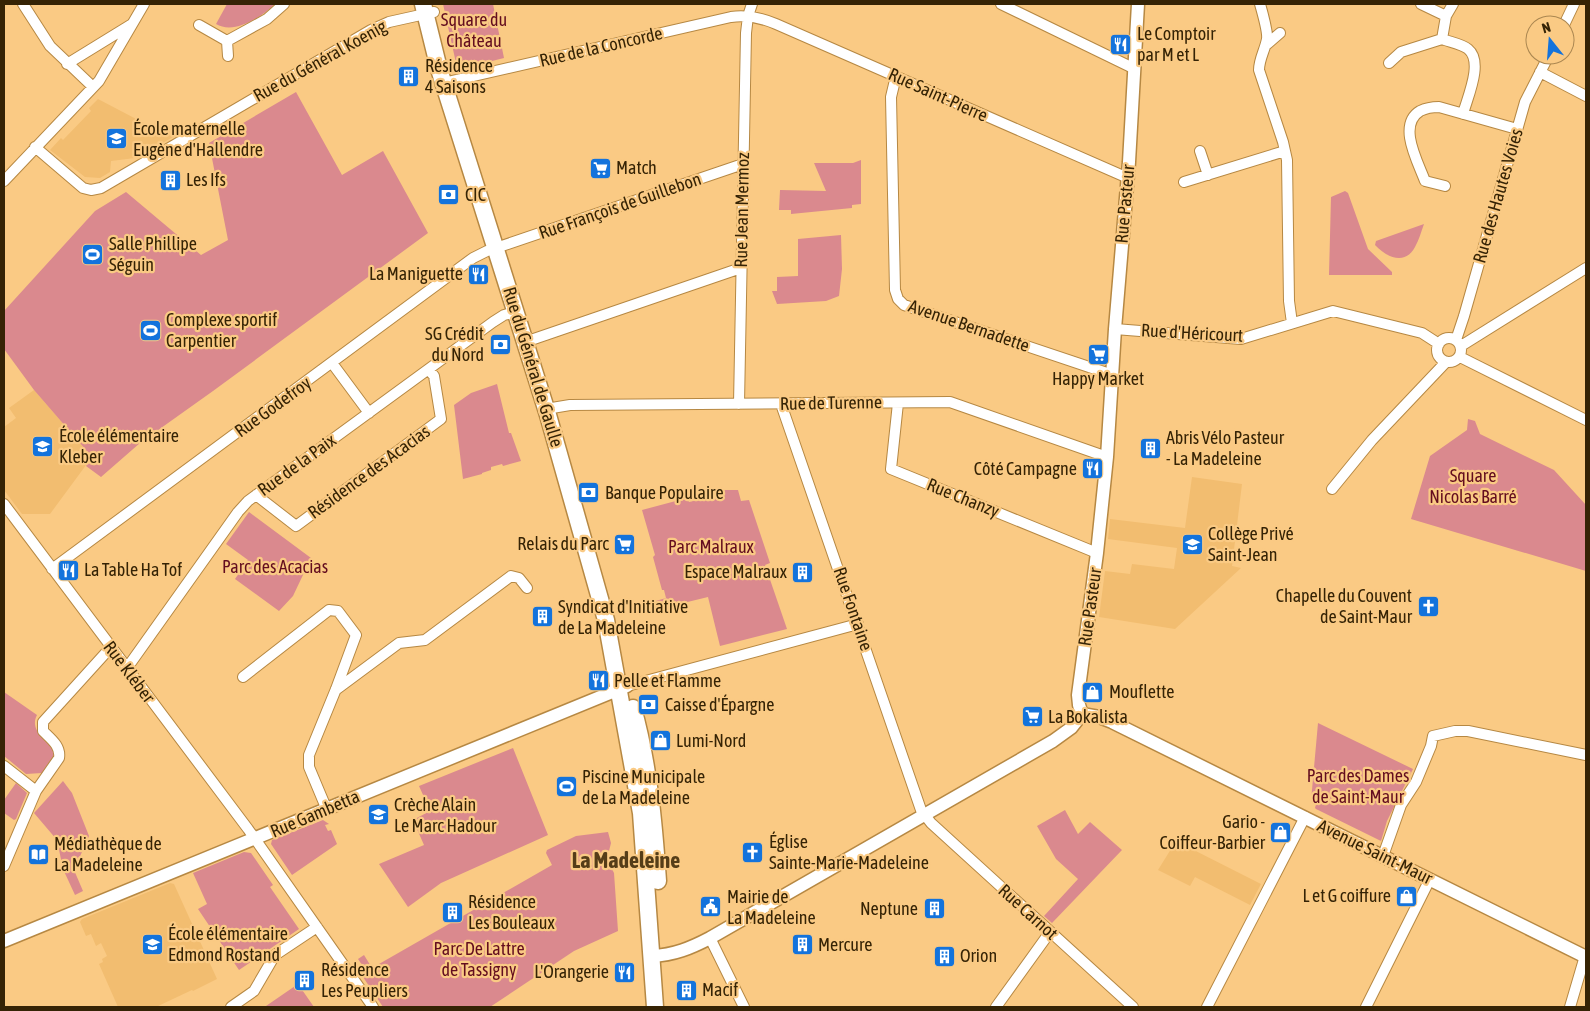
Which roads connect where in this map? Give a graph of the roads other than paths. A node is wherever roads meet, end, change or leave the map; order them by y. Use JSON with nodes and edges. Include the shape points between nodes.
{"nodes":[{"id":1,"x":23,"y":4,"type":"edge"},
{"id":2,"x":144,"y":4,"type":"edge"},
{"id":3,"x":284,"y":4,"type":"edge"},
{"id":4,"x":752,"y":4,"type":"edge"},
{"id":5,"x":1001,"y":4,"type":"edge"},
{"id":6,"x":1138,"y":4,"type":"edge"},
{"id":7,"x":1260,"y":4,"type":"edge"},
{"id":8,"x":1421,"y":4,"type":"edge"},
{"id":9,"x":1453,"y":4,"type":"edge"},
{"id":10,"x":429,"y":8,"type":"edge"},
{"id":11,"x":748,"y":16,"type":"junction"},
{"id":12,"x":1446,"y":16,"type":"junction"},
{"id":13,"x":133,"y":24,"type":"junction"},
{"id":14,"x":199,"y":24,"type":"dead end"},
{"id":15,"x":1280,"y":33,"type":"dead end"},
{"id":16,"x":1442,"y":39,"type":"junction"},
{"id":17,"x":227,"y":42,"type":"junction"},
{"id":18,"x":1265,"y":45,"type":"junction"},
{"id":19,"x":228,"y":56,"type":"dead end"},
{"id":20,"x":1388,"y":63,"type":"dead end"},
{"id":21,"x":66,"y":64,"type":"junction"},
{"id":22,"x":1544,"y":65,"type":"edge"},
{"id":23,"x":1133,"y":68,"type":"junction"},
{"id":24,"x":1540,"y":72,"type":"junction"},
{"id":25,"x":896,"y":76,"type":"junction"},
{"id":26,"x":446,"y":82,"type":"junction"},
{"id":27,"x":93,"y":88,"type":"junction"},
{"id":28,"x":1586,"y":96,"type":"edge"},
{"id":29,"x":1463,"y":114,"type":"junction"},
{"id":30,"x":1517,"y":130,"type":"junction"},
{"id":31,"x":35,"y":147,"type":"junction"},
{"id":32,"x":1200,"y":151,"type":"dead end"},
{"id":33,"x":1285,"y":151,"type":"junction"},
{"id":34,"x":743,"y":164,"type":"junction"},
{"id":35,"x":1208,"y":175,"type":"junction"},
{"id":36,"x":1128,"y":178,"type":"junction"},
{"id":37,"x":4,"y":181,"type":"edge"},
{"id":38,"x":1184,"y":182,"type":"dead end"},
{"id":39,"x":1445,"y":186,"type":"dead end"},
{"id":40,"x":496,"y":248,"type":"junction"},
{"id":41,"x":741,"y":268,"type":"junction"},
{"id":42,"x":1586,"y":268,"type":"edge"},
{"id":43,"x":516,"y":312,"type":"junction"},
{"id":44,"x":1292,"y":323,"type":"junction"},
{"id":45,"x":1115,"y":329,"type":"junction"},
{"id":46,"x":525,"y":342,"type":"junction"},
{"id":47,"x":1439,"y":344,"type":"junction"},
{"id":48,"x":1459,"y":347,"type":"junction"},
{"id":49,"x":1446,"y":362,"type":"junction"},
{"id":50,"x":332,"y":363,"type":"junction"},
{"id":51,"x":429,"y":370,"type":"junction"},
{"id":52,"x":1112,"y":375,"type":"junction"},
{"id":53,"x":898,"y":403,"type":"junction"},
{"id":54,"x":739,"y":404,"type":"junction"},
{"id":55,"x":781,"y":404,"type":"junction"},
{"id":56,"x":546,"y":409,"type":"junction"},
{"id":57,"x":369,"y":413,"type":"junction"},
{"id":58,"x":1586,"y":420,"type":"edge"},
{"id":59,"x":1107,"y":457,"type":"junction"},
{"id":60,"x":1332,"y":489,"type":"dead end"},
{"id":61,"x":256,"y":495,"type":"junction"},
{"id":62,"x":4,"y":504,"type":"edge"},
{"id":63,"x":1097,"y":553,"type":"junction"},
{"id":64,"x":52,"y":569,"type":"junction"},
{"id":65,"x":527,"y":588,"type":"dead end"},
{"id":66,"x":858,"y":624,"type":"junction"},
{"id":67,"x":111,"y":647,"type":"junction"},
{"id":68,"x":127,"y":668,"type":"junction"},
{"id":69,"x":243,"y":678,"type":"dead end"},
{"id":70,"x":623,"y":688,"type":"junction"},
{"id":71,"x":336,"y":689,"type":"junction"},
{"id":72,"x":1082,"y":714,"type":"junction"},
{"id":73,"x":1586,"y":756,"type":"edge"},
{"id":74,"x":4,"y":766,"type":"edge"},
{"id":75,"x":36,"y":791,"type":"junction"},
{"id":76,"x":327,"y":810,"type":"junction"},
{"id":77,"x":924,"y":814,"type":"junction"},
{"id":78,"x":1305,"y":817,"type":"junction"},
{"id":79,"x":255,"y":839,"type":"junction"},
{"id":80,"x":1383,"y":856,"type":"junction"},
{"id":81,"x":4,"y":866,"type":"edge"},
{"id":82,"x":1430,"y":879,"type":"junction"},
{"id":83,"x":317,"y":927,"type":"junction"},
{"id":84,"x":1050,"y":932,"type":"junction"},
{"id":85,"x":710,"y":938,"type":"junction"},
{"id":86,"x":4,"y":942,"type":"edge"},
{"id":87,"x":656,"y":956,"type":"junction"},
{"id":88,"x":1586,"y":956,"type":"edge"},
{"id":89,"x":231,"y":1007,"type":"edge"},
{"id":90,"x":373,"y":1007,"type":"edge"},
{"id":91,"x":655,"y":1007,"type":"edge"},
{"id":92,"x":662,"y":1007,"type":"edge"},
{"id":93,"x":744,"y":1007,"type":"edge"},
{"id":94,"x":996,"y":1007,"type":"edge"},
{"id":95,"x":1133,"y":1007,"type":"edge"},
{"id":96,"x":1207,"y":1007,"type":"edge"},
{"id":97,"x":1366,"y":1007,"type":"edge"},
{"id":98,"x":1570,"y":1007,"type":"edge"}],
"edges":[{"from":1,"to":21,"type":"street","via":[[45,40]]},
{"from":2,"to":13,"type":"street"},
{"from":3,"to":17,"type":"street"},
{"from":4,"to":11,"type":"street"},
{"from":5,"to":23,"type":"street"},
{"from":6,"to":23,"type":"street","name":"Rue Pasteur"},
{"from":7,"to":18,"type":"street","via":[[1266,30]]},
{"from":8,"to":12,"type":"street"},
{"from":9,"to":12,"type":"street"},
{"from":10,"to":26,"type":"main road","name":"Rue du Général de Gaulle"},
{"from":10,"to":31,"type":"street","name":"Rue du Général Koenig","via":[[379,26],[106,184],[90,190],[79,185]]},
{"from":11,"to":25,"type":"street","name":"Rue Saint-Pierre","via":[[768,21]]},
{"from":11,"to":26,"type":"street","name":"Rue de la Concorde","via":[[731,17]]},
{"from":11,"to":34,"type":"street","name":"Rue Jean Mermoz"},
{"from":12,"to":16,"type":"street"},
{"from":13,"to":21,"type":"street"},
{"from":13,"to":27,"type":"street","via":[[106,72]]},
{"from":14,"to":17,"type":"street"},
{"from":15,"to":18,"type":"street"},
{"from":16,"to":20,"type":"street","via":[[1401,52]]},
{"from":16,"to":29,"type":"street","via":[[1469,49],[1475,60],[1476,70]]},
{"from":17,"to":19,"type":"street"},
{"from":18,"to":33,"type":"street","via":[[1258,70]]},
{"from":21,"to":27,"type":"street"},
{"from":22,"to":24,"type":"street","name":"Rue des Hautes Voies"},
{"from":23,"to":36,"type":"street","name":"Rue Pasteur"},
{"from":24,"to":28,"type":"street"},
{"from":24,"to":30,"type":"street","name":"Rue des Hautes Voies","via":[[1525,102]]},
{"from":25,"to":36,"type":"street","name":"Rue Saint-Pierre"},
{"from":25,"to":52,"type":"street","name":"Avenue Bernadette","via":[[892,97],[895,290],[898,299],[904,304]]},
{"from":26,"to":40,"type":"main road","name":"Rue du Général de Gaulle"},
{"from":27,"to":31,"type":"street"},
{"from":29,"to":30,"type":"street"},
{"from":29,"to":39,"type":"street","via":[[1439,107],[1429,108],[1418,112],[1409,124],[1409,134],[1425,181]]},
{"from":30,"to":48,"type":"street","name":"Rue des Hautes Voies","via":[[1464,316]]},
{"from":31,"to":37,"type":"street"},
{"from":32,"to":35,"type":"street"},
{"from":33,"to":35,"type":"street"},
{"from":33,"to":44,"type":"street"},
{"from":34,"to":40,"type":"street","name":"Rue François de Guillebon"},
{"from":34,"to":41,"type":"street","name":"Rue Jean Mermoz"},
{"from":35,"to":38,"type":"street"},
{"from":36,"to":45,"type":"street","name":"Rue Pasteur"},
{"from":40,"to":43,"type":"main road","name":"Rue du Général de Gaulle"},
{"from":40,"to":50,"type":"street","name":"Rue Godefroy","via":[[473,258]]},
{"from":41,"to":46,"type":"street"},
{"from":41,"to":54,"type":"street","name":"Rue Jean Mermoz"},
{"from":42,"to":48,"type":"street"},
{"from":43,"to":46,"type":"main road","name":"Rue du Général de Gaulle"},
{"from":43,"to":51,"type":"street","name":"Rue de la Paix","via":[[498,319]]},
{"from":44,"to":45,"type":"street","name":"Rue d'Héricourt","via":[[1236,339]]},
{"from":44,"to":47,"type":"street","name":"Rue d'Héricourt","via":[[1339,311],[1422,333]]},
{"from":45,"to":52,"type":"street","name":"Rue Pasteur"},
{"from":46,"to":56,"type":"main road","name":"Rue du Général de Gaulle"},
{"from":47,"to":48,"type":"street","via":[[1446,338]]},
{"from":47,"to":49,"type":"street","via":[[1437,353]]},
{"from":48,"to":49,"type":"street","via":[[1455,361]]},
{"from":48,"to":58,"type":"street"},
{"from":49,"to":60,"type":"street","via":[[1372,440]]},
{"from":50,"to":57,"type":"street"},
{"from":50,"to":64,"type":"street","name":"Rue Godefroy"},
{"from":51,"to":57,"type":"street","name":"Rue de la Paix"},
{"from":51,"to":61,"type":"street","name":"Résidence des Acacias","via":[[434,376],[441,419],[296,526]]},
{"from":52,"to":59,"type":"street","name":"Rue Pasteur"},
{"from":53,"to":55,"type":"street","name":"Rue de Turenne"},
{"from":53,"to":59,"type":"street","name":"Rue de Turenne","via":[[956,404]]},
{"from":53,"to":63,"type":"street","name":"Rue Chanzy","via":[[891,469]]},
{"from":54,"to":55,"type":"street","name":"Rue de Turenne"},
{"from":54,"to":56,"type":"street","name":"Rue de Turenne","via":[[570,405]]},
{"from":55,"to":66,"type":"street","name":"Rue Fontaine"},
{"from":56,"to":70,"type":"main road","name":"Rue du Général de Gaulle"},
{"from":57,"to":61,"type":"street","name":"Rue de la Paix"},
{"from":59,"to":63,"type":"street","name":"Rue Pasteur"},
{"from":61,"to":68,"type":"street","name":"Rue de la Paix","via":[[238,512]]},
{"from":62,"to":64,"type":"street","name":"Rue Kléber"},
{"from":63,"to":72,"type":"street","name":"Rue Pasteur","via":[[1078,695]]},
{"from":64,"to":67,"type":"street","name":"Rue Kléber"},
{"from":65,"to":71,"type":"street","via":[[519,578],[511,576],[425,640],[399,643]]},
{"from":66,"to":70,"type":"street"},
{"from":66,"to":77,"type":"street","name":"Rue Fontaine","via":[[916,799]]},
{"from":67,"to":68,"type":"street","name":"Rue Kléber"},
{"from":67,"to":75,"type":"street","via":[[43,722],[43,731],[60,753]]},
{"from":68,"to":79,"type":"street","name":"Rue Kléber"},
{"from":69,"to":71,"type":"street","via":[[329,610],[338,611],[356,635]]},
{"from":70,"to":76,"type":"street","name":"Rue Gambetta"},
{"from":70,"to":87,"type":"main road","name":"Rue du Général de Gaulle","via":[[641,813]]},
{"from":71,"to":76,"type":"street","via":[[309,755],[309,767]]},
{"from":72,"to":77,"type":"street","via":[[1054,741]]},
{"from":72,"to":78,"type":"street","name":"Avenue Saint-Maur","via":[[1112,722]]},
{"from":73,"to":80,"type":"street","via":[[1468,731],[1433,736],[1416,782],[1401,805]]},
{"from":74,"to":75,"type":"street"},
{"from":75,"to":81,"type":"street","via":[[10,840]]},
{"from":76,"to":79,"type":"street","name":"Rue Gambetta"},
{"from":77,"to":84,"type":"street","name":"Rue Carnot"},
{"from":77,"to":85,"type":"street"},
{"from":78,"to":80,"type":"street","name":"Avenue Saint-Maur"},
{"from":78,"to":96,"type":"street"},
{"from":79,"to":83,"type":"street","name":"Rue Kléber"},
{"from":79,"to":86,"type":"street","name":"Rue Gambetta"},
{"from":80,"to":82,"type":"street","name":"Avenue Saint-Maur"},
{"from":82,"to":88,"type":"street","name":"Avenue Saint-Maur"},
{"from":82,"to":97,"type":"street"},
{"from":83,"to":89,"type":"street","via":[[275,955],[254,991]]},
{"from":83,"to":90,"type":"street","name":"Rue Kléber"},
{"from":84,"to":94,"type":"street"},
{"from":84,"to":95,"type":"street","name":"Rue Carnot"},
{"from":85,"to":87,"type":"street","via":[[686,950]]},
{"from":85,"to":93,"type":"street"},
{"from":87,"to":91,"type":"main road","name":"Rue du Général de Gaulle"},
{"from":87,"to":92,"type":"main road","name":"Rue du Général de Gaulle"},
{"from":88,"to":98,"type":"street"}]}
